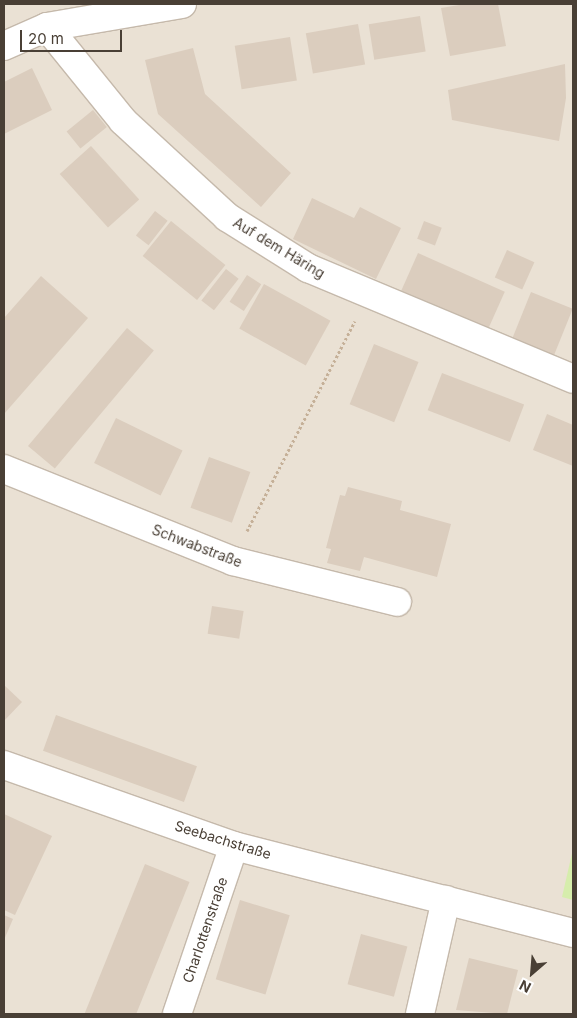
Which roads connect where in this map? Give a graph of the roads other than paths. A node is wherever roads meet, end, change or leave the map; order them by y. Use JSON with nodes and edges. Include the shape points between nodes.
{"nodes":[{"id":1,"x":182,"y":4,"type":"edge"},
{"id":2,"x":47,"y":27,"type":"junction"},
{"id":3,"x":4,"y":46,"type":"edge"},
{"id":4,"x":573,"y":379,"type":"edge"},
{"id":5,"x":4,"y":469,"type":"edge"},
{"id":6,"x":398,"y":602,"type":"dead end"},
{"id":7,"x":4,"y":765,"type":"edge"},
{"id":8,"x":234,"y":846,"type":"junction"},
{"id":9,"x":446,"y":900,"type":"junction"},
{"id":10,"x":573,"y":933,"type":"edge"},
{"id":11,"x":177,"y":1014,"type":"edge"},
{"id":12,"x":420,"y":1014,"type":"edge"}],
"edges":[{"from":1,"to":2,"type":"street"},
{"from":2,"to":3,"type":"street"},
{"from":2,"to":4,"type":"street","name":"Auf dem Häring","via":[[123,121],[227,217],[308,268],[368,296]]},
{"from":5,"to":6,"type":"street","name":"Schwabstraße","via":[[233,561]]},
{"from":7,"to":8,"type":"street","name":"Seebachstraße"},
{"from":8,"to":9,"type":"street","name":"Seebachstraße"},
{"from":8,"to":11,"type":"street","name":"Charlottenstraße"},
{"from":9,"to":10,"type":"street","name":"Seebachstraße"},
{"from":9,"to":12,"type":"street"}]}
